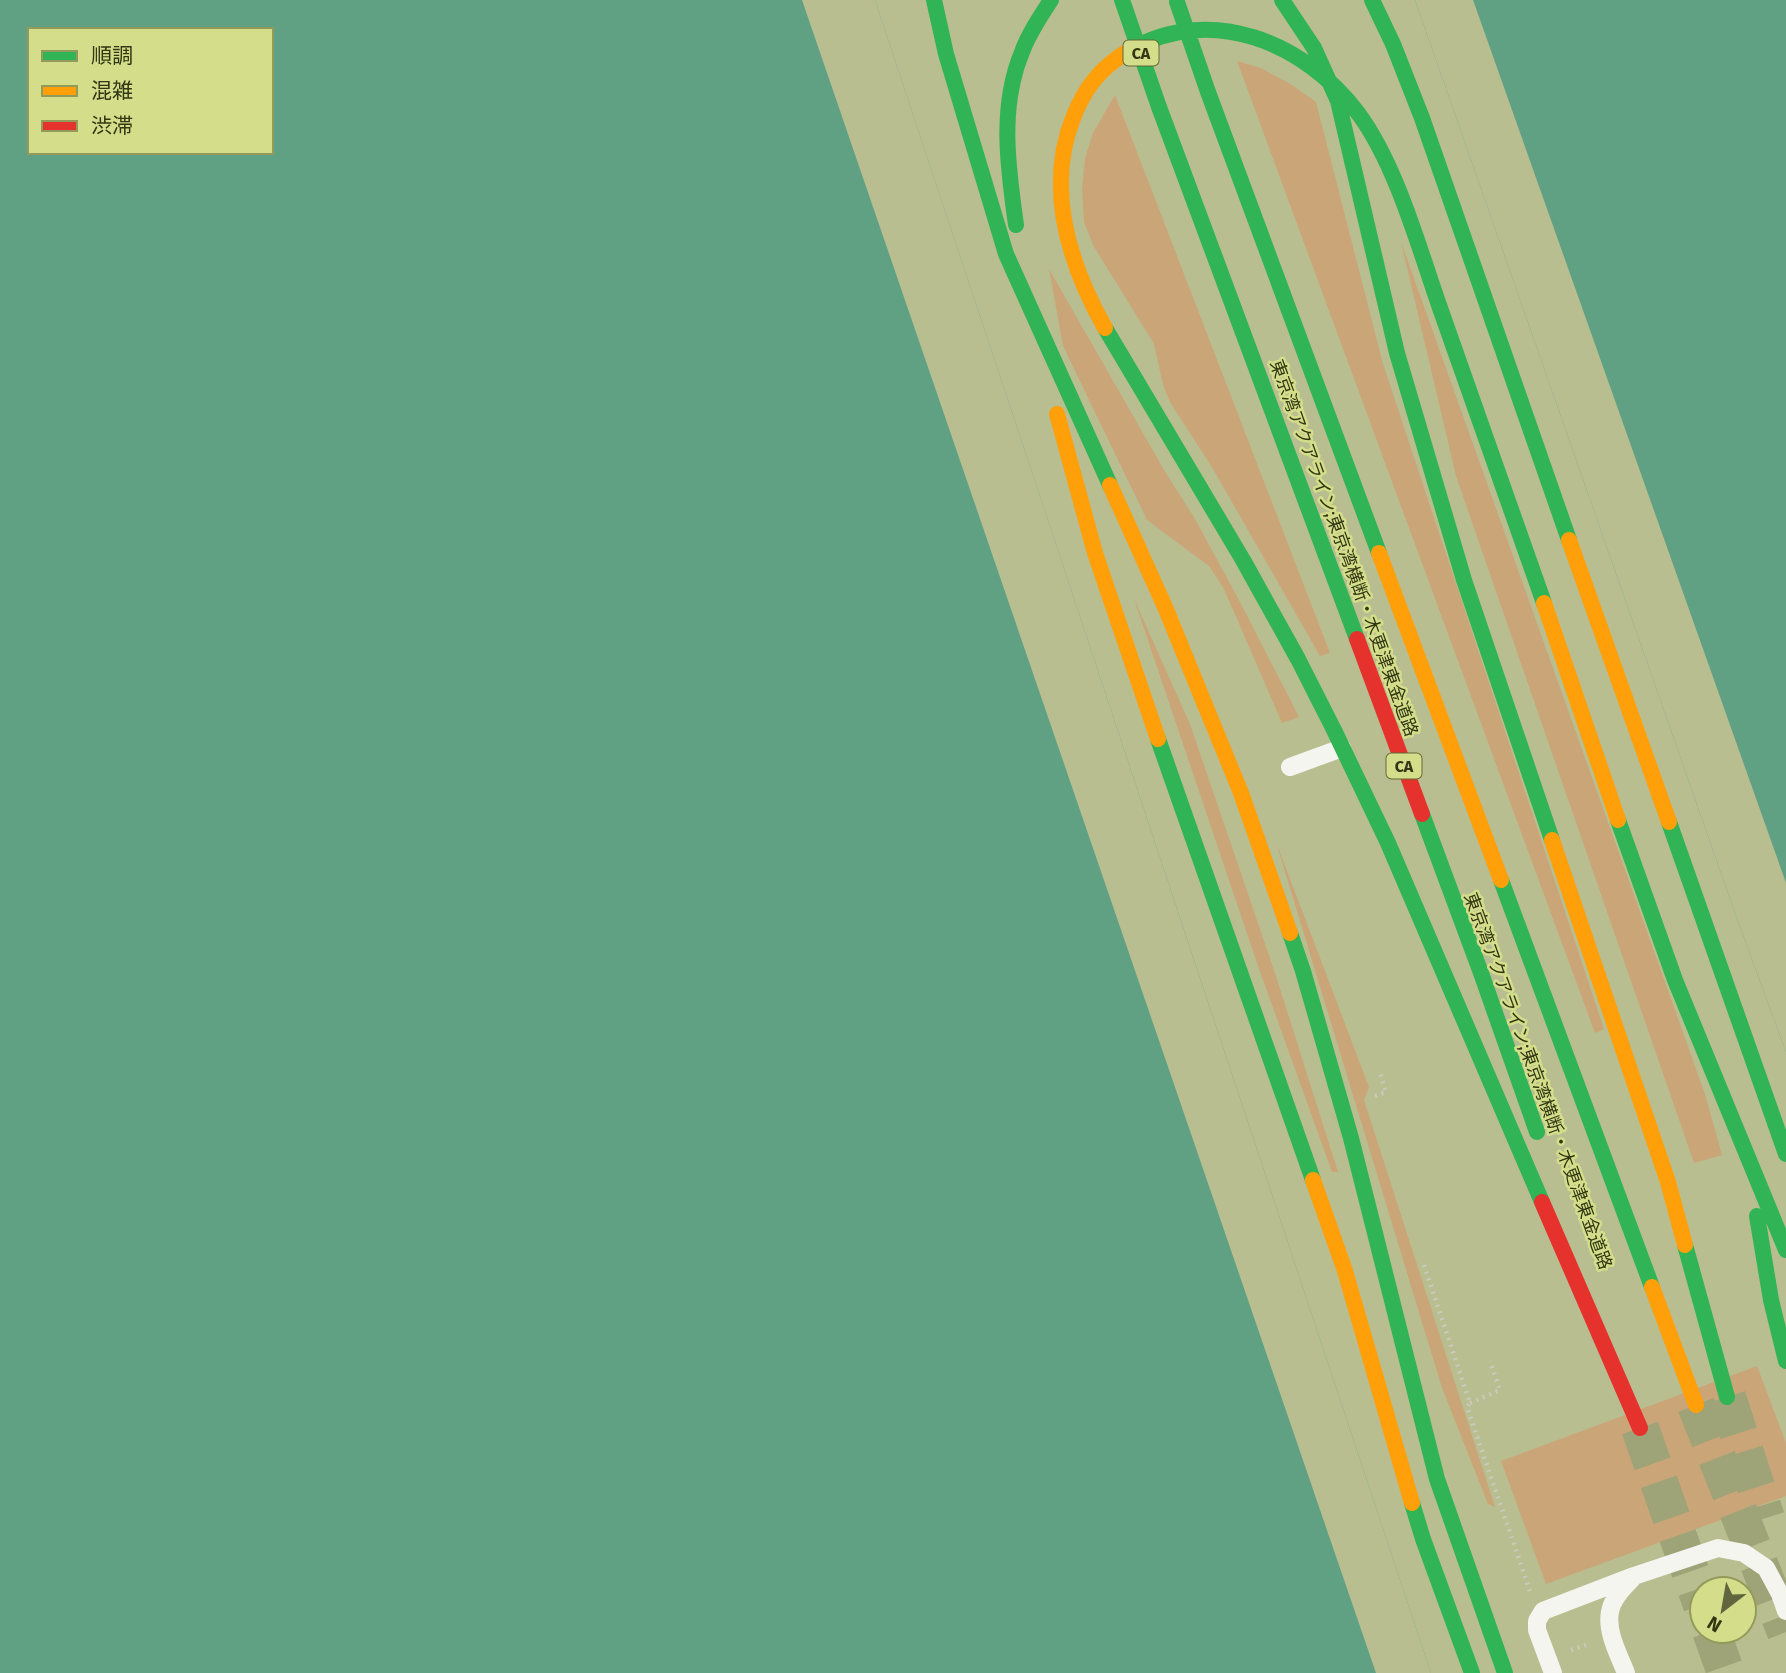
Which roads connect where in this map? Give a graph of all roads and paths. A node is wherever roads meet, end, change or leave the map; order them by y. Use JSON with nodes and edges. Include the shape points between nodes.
{"nodes":[{"id":1,"x":934,"y":0,"type":"edge"},
{"id":2,"x":1051,"y":0,"type":"edge"},
{"id":3,"x":1122,"y":0,"type":"edge"},
{"id":4,"x":1176,"y":0,"type":"edge"},
{"id":5,"x":1282,"y":0,"type":"edge"},
{"id":6,"x":1372,"y":0,"type":"edge"},
{"id":7,"x":1342,"y":748,"type":"junction"},
{"id":8,"x":1290,"y":767,"type":"dead end"},
{"id":9,"x":1380,"y":1070,"type":"dead end"},
{"id":10,"x":1367,"y":1100,"type":"dead end"},
{"id":11,"x":1540,"y":1142,"type":"dead end"},
{"id":12,"x":1742,"y":1142,"type":"junction"},
{"id":13,"x":1786,"y":1154,"type":"edge"},
{"id":14,"x":1572,"y":1233,"type":"dead end"},
{"id":15,"x":1786,"y":1250,"type":"edge"},
{"id":16,"x":1421,"y":1258,"type":"dead end"},
{"id":17,"x":1490,"y":1361,"type":"dead end"},
{"id":18,"x":1786,"y":1361,"type":"edge"},
{"id":19,"x":1727,"y":1396,"type":"tunnel mouth"},
{"id":20,"x":1470,"y":1403,"type":"junction"},
{"id":21,"x":1696,"y":1405,"type":"tunnel mouth"},
{"id":22,"x":1429,"y":1446,"type":"junction"},
{"id":23,"x":1461,"y":1501,"type":"dead end"},
{"id":24,"x":1786,"y":1570,"type":"edge"},
{"id":25,"x":1634,"y":1576,"type":"junction"},
{"id":26,"x":1541,"y":1591,"type":"dead end"},
{"id":27,"x":1780,"y":1594,"type":"junction"},
{"id":28,"x":1786,"y":1611,"type":"edge"},
{"id":29,"x":1472,"y":1673,"type":"edge"},
{"id":30,"x":1504,"y":1673,"type":"edge"},
{"id":31,"x":1553,"y":1673,"type":"edge"},
{"id":32,"x":1626,"y":1673,"type":"edge"}],
"edges":[{"from":1,"to":22,"type":"highway","via":[[1006,254],[1165,607],[1246,805],[1303,971],[1348,1125]]},
{"from":2,"to":29,"type":"highway","via":[[1017,62],[1007,112],[1011,195],[1036,330],[1095,553],[1345,1271],[1423,1539]]},
{"from":3,"to":11,"type":"highway","name":"東京湾アクアライン;東京湾横断・木更津東金道路","number":"CA"},
{"from":4,"to":21,"type":"highway","name":"東京湾アクアライン;東京湾横断・木更津東金道路"},
{"from":5,"to":19,"type":"highway","via":[[1318,51],[1338,101],[1397,353],[1464,580],[1668,1182]]},
{"from":6,"to":13,"type":"highway","via":[[1422,118]]},
{"from":7,"to":8,"type":"lane"},
{"from":7,"to":12,"type":"highway","via":[[1219,517],[1100,318],[1064,227],[1060,168],[1075,111],[1086,90],[1120,53],[1171,27],[1231,26],[1291,49],[1339,89],[1374,141],[1421,256],[1657,932]]},
{"from":7,"to":14,"type":"highway","name":"東京湾アクアライン;東京湾横断・木更津東金道路","via":[[1640,1428]]},
{"from":9,"to":10,"type":"path","via":[[1386,1092]]},
{"from":12,"to":15,"type":"highway"},
{"from":12,"to":18,"type":"highway"},
{"from":16,"to":20,"type":"path"},
{"from":17,"to":20,"type":"path","via":[[1500,1390]]},
{"from":20,"to":26,"type":"path","via":[[1467,1407],[1531,1594]]},
{"from":22,"to":23,"type":"highway"},
{"from":22,"to":30,"type":"highway"},
{"from":24,"to":27,"type":"lane"},
{"from":25,"to":27,"type":"lane","via":[[1718,1548],[1744,1553],[1766,1568]]},
{"from":25,"to":31,"type":"lane","via":[[1543,1611],[1536,1621],[1537,1630]]},
{"from":25,"to":32,"type":"lane","via":[[1610,1612],[1611,1632]]},
{"from":27,"to":28,"type":"lane"}]}
